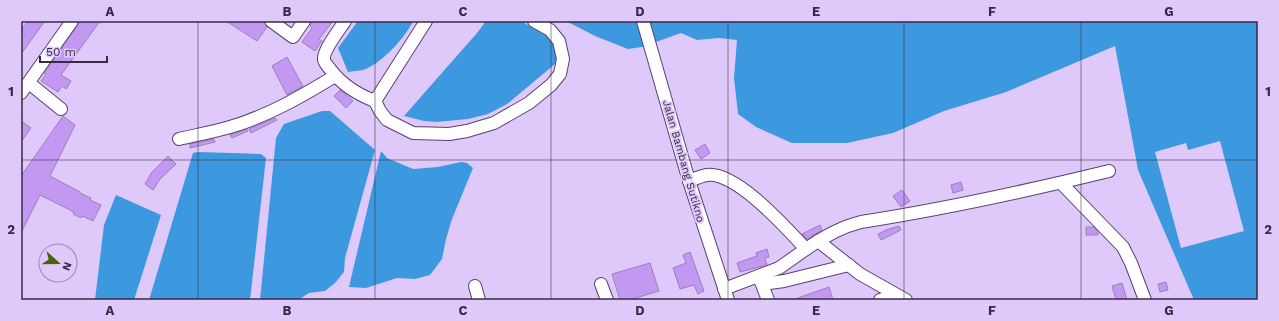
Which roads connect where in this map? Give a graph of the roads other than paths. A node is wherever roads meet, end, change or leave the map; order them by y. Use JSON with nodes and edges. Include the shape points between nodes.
{"nodes":[{"id":1,"x":72,"y":21,"type":"edge"},
{"id":2,"x":271,"y":21,"type":"edge"},
{"id":3,"x":304,"y":21,"type":"edge"},
{"id":4,"x":345,"y":21,"type":"edge"},
{"id":5,"x":426,"y":21,"type":"edge"},
{"id":6,"x":534,"y":21,"type":"edge"},
{"id":7,"x":643,"y":21,"type":"edge"},
{"id":8,"x":335,"y":76,"type":"junction"},
{"id":9,"x":29,"y":83,"type":"junction"},
{"id":10,"x":21,"y":93,"type":"edge"},
{"id":11,"x":375,"y":101,"type":"junction"},
{"id":12,"x":61,"y":109,"type":"dead end"},
{"id":13,"x":179,"y":139,"type":"dead end"},
{"id":14,"x":1109,"y":171,"type":"dead end"},
{"id":15,"x":689,"y":181,"type":"junction"},
{"id":16,"x":1061,"y":183,"type":"junction"},
{"id":17,"x":818,"y":241,"type":"junction"},
{"id":18,"x":806,"y":249,"type":"junction"},
{"id":19,"x":849,"y":265,"type":"junction"},
{"id":20,"x":760,"y":280,"type":"junction"},
{"id":21,"x":601,"y":284,"type":"dead end"},
{"id":22,"x":475,"y":286,"type":"dead end"},
{"id":23,"x":726,"y":294,"type":"edge"},
{"id":24,"x":901,"y":297,"type":"edge"},
{"id":25,"x":478,"y":300,"type":"edge"},
{"id":26,"x":607,"y":300,"type":"edge"},
{"id":27,"x":768,"y":300,"type":"edge"},
{"id":28,"x":880,"y":300,"type":"edge"},
{"id":29,"x":1145,"y":300,"type":"edge"}],
"edges":[{"from":1,"to":9,"type":"street"},
{"from":2,"to":3,"type":"street","via":[[293,37]]},
{"from":4,"to":8,"type":"street","via":[[325,52],[326,65]]},
{"from":5,"to":11,"type":"street"},
{"from":6,"to":11,"type":"street","via":[[550,30],[559,41],[563,58],[560,74],[529,103],[494,123],[449,134],[413,133],[387,120]]},
{"from":7,"to":15,"type":"street","name":"Jalan Bambang Sutikno"},
{"from":8,"to":11,"type":"street","via":[[348,88]]},
{"from":8,"to":13,"type":"street","via":[[277,108],[249,120],[213,132]]},
{"from":9,"to":10,"type":"street"},
{"from":9,"to":12,"type":"street"},
{"from":14,"to":16,"type":"street"},
{"from":15,"to":18,"type":"street","via":[[708,175],[722,177],[740,186]]},
{"from":15,"to":23,"type":"street","name":"Jalan Bambang Sutikno"},
{"from":16,"to":17,"type":"street","via":[[954,206],[861,222],[845,226]]},
{"from":16,"to":29,"type":"street","via":[[1123,247]]},
{"from":17,"to":18,"type":"street"},
{"from":17,"to":19,"type":"street"},
{"from":18,"to":20,"type":"street"},
{"from":19,"to":20,"type":"street","via":[[784,281]]},
{"from":19,"to":24,"type":"street"},
{"from":20,"to":23,"type":"street"},
{"from":20,"to":27,"type":"street"},
{"from":21,"to":26,"type":"street"},
{"from":22,"to":25,"type":"street"},
{"from":24,"to":28,"type":"street"}]}
